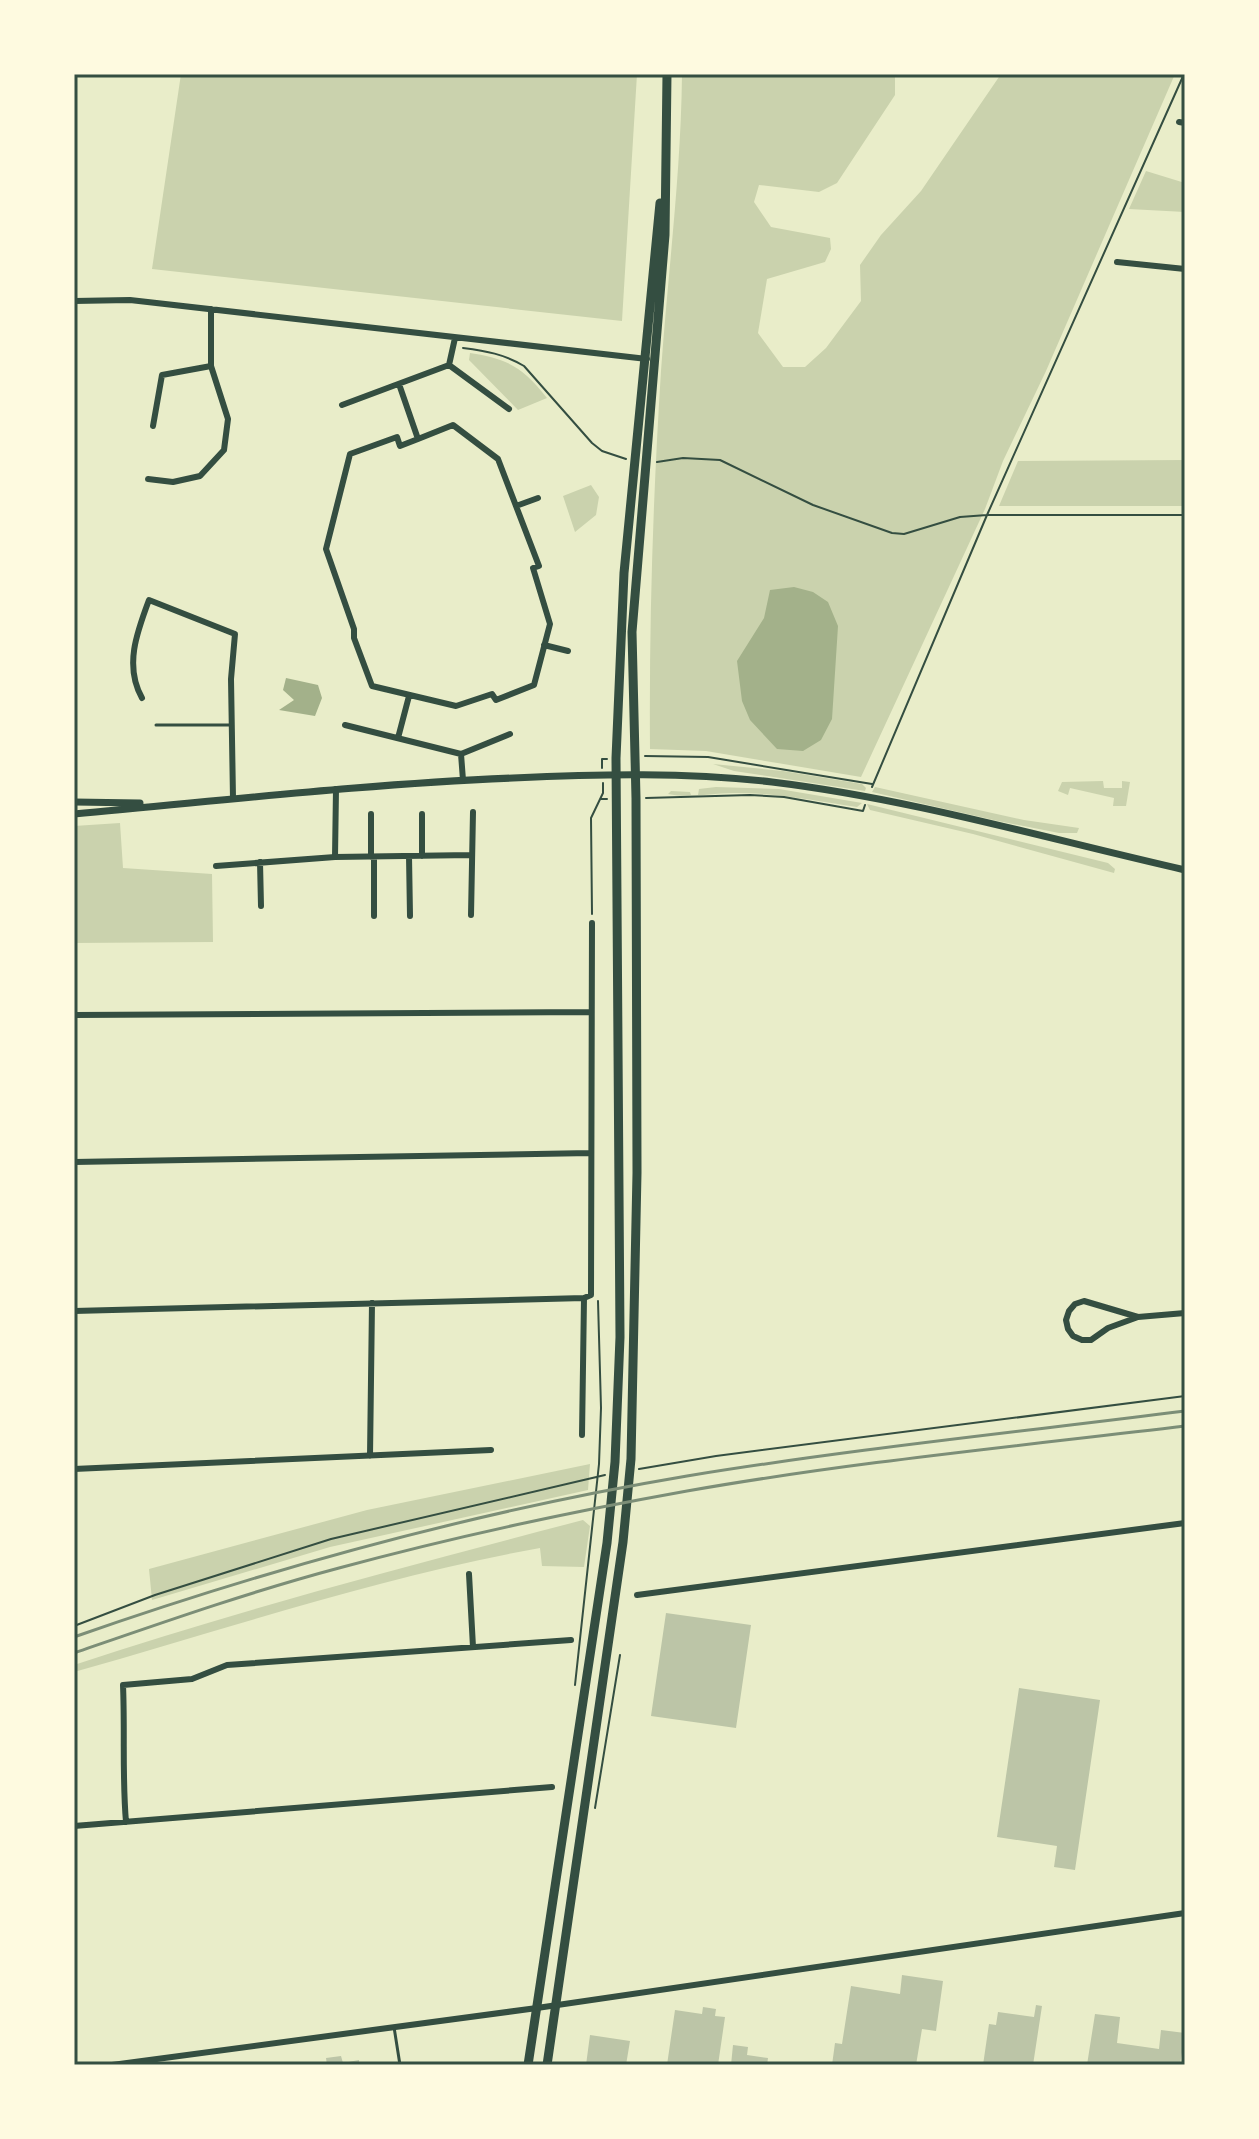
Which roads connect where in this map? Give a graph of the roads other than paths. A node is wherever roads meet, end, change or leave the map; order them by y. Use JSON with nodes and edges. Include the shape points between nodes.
{"nodes":[{"id":1,"x":667,"y":74,"type":"edge"},
{"id":2,"x":1117,"y":262,"type":"dead end"},
{"id":3,"x":1185,"y":269,"type":"edge"},
{"id":4,"x":74,"y":301,"type":"edge"},
{"id":5,"x":211,"y":309,"type":"junction"},
{"id":6,"x":455,"y":338,"type":"junction"},
{"id":7,"x":649,"y":360,"type":"junction"},
{"id":8,"x":449,"y":365,"type":"junction"},
{"id":9,"x":211,"y":366,"type":"junction"},
{"id":10,"x":399,"y":384,"type":"junction"},
{"id":11,"x":342,"y":405,"type":"dead end"},
{"id":12,"x":509,"y":409,"type":"dead end"},
{"id":13,"x":153,"y":426,"type":"dead end"},
{"id":14,"x":418,"y":439,"type":"junction"},
{"id":15,"x":148,"y":479,"type":"dead end"},
{"id":16,"x":538,"y":498,"type":"dead end"},
{"id":17,"x":516,"y":506,"type":"junction"},
{"id":18,"x":544,"y":645,"type":"junction"},
{"id":19,"x":568,"y":651,"type":"dead end"},
{"id":20,"x":409,"y":696,"type":"junction"},
{"id":21,"x":142,"y":698,"type":"dead end"},
{"id":22,"x":156,"y":725,"type":"dead end"},
{"id":23,"x":231,"y":725,"type":"junction"},
{"id":24,"x":345,"y":725,"type":"dead end"},
{"id":25,"x":510,"y":734,"type":"dead end"},
{"id":26,"x":398,"y":738,"type":"junction"},
{"id":27,"x":461,"y":754,"type":"junction"},
{"id":28,"x":615,"y":775,"type":"junction"},
{"id":29,"x":636,"y":775,"type":"junction"},
{"id":30,"x":463,"y":780,"type":"junction"},
{"id":31,"x":336,"y":789,"type":"junction"},
{"id":32,"x":233,"y":798,"type":"junction"},
{"id":33,"x":74,"y":802,"type":"edge"},
{"id":34,"x":175,"y":803,"type":"junction"},
{"id":35,"x":473,"y":812,"type":"dead end"},
{"id":36,"x":74,"y":814,"type":"edge"},
{"id":37,"x":371,"y":814,"type":"dead end"},
{"id":38,"x":422,"y":814,"type":"dead end"},
{"id":39,"x":472,"y":855,"type":"junction"},
{"id":40,"x":409,"y":856,"type":"junction"},
{"id":41,"x":422,"y":856,"type":"junction"},
{"id":42,"x":335,"y":857,"type":"junction"},
{"id":43,"x":372,"y":857,"type":"junction"},
{"id":44,"x":260,"y":862,"type":"junction"},
{"id":45,"x":216,"y":866,"type":"dead end"},
{"id":46,"x":1185,"y":870,"type":"edge"},
{"id":47,"x":261,"y":906,"type":"dead end"},
{"id":48,"x":471,"y":915,"type":"dead end"},
{"id":49,"x":374,"y":916,"type":"dead end"},
{"id":50,"x":410,"y":916,"type":"dead end"},
{"id":51,"x":592,"y":923,"type":"road end"},
{"id":52,"x":591,"y":1012,"type":"junction"},
{"id":53,"x":74,"y":1015,"type":"edge"},
{"id":54,"x":591,"y":1153,"type":"junction"},
{"id":55,"x":74,"y":1162,"type":"edge"},
{"id":56,"x":584,"y":1298,"type":"junction"},
{"id":57,"x":372,"y":1303,"type":"junction"},
{"id":58,"x":74,"y":1311,"type":"edge"},
{"id":59,"x":1185,"y":1313,"type":"edge"},
{"id":60,"x":1138,"y":1317,"type":"junction"},
{"id":61,"x":582,"y":1435,"type":"dead end"},
{"id":62,"x":491,"y":1450,"type":"dead end"},
{"id":63,"x":370,"y":1456,"type":"junction"},
{"id":64,"x":74,"y":1469,"type":"edge"},
{"id":65,"x":1185,"y":1523,"type":"edge"},
{"id":66,"x":469,"y":1574,"type":"dead end"},
{"id":67,"x":637,"y":1595,"type":"dead end"},
{"id":68,"x":571,"y":1640,"type":"dead end"},
{"id":69,"x":473,"y":1647,"type":"junction"},
{"id":70,"x":552,"y":1787,"type":"dead end"},
{"id":71,"x":126,"y":1822,"type":"junction"},
{"id":72,"x":74,"y":1826,"type":"edge"},
{"id":73,"x":1185,"y":1913,"type":"edge"},
{"id":74,"x":556,"y":2005,"type":"junction"},
{"id":75,"x":537,"y":2008,"type":"junction"},
{"id":76,"x":394,"y":2027,"type":"junction"},
{"id":77,"x":112,"y":2065,"type":"edge"},
{"id":78,"x":400,"y":2065,"type":"edge"},
{"id":79,"x":528,"y":2065,"type":"edge"},
{"id":80,"x":547,"y":2065,"type":"edge"}],
"edges":[{"from":1,"to":7,"type":"main road"},
{"from":2,"to":3,"type":"street"},
{"from":4,"to":5,"type":"street","via":[[130,300]]},
{"from":5,"to":6,"type":"street"},
{"from":5,"to":9,"type":"street"},
{"from":6,"to":7,"type":"street"},
{"from":6,"to":8,"type":"street"},
{"from":7,"to":28,"type":"main road","via":[[624,573]]},
{"from":7,"to":29,"type":"main road","via":[[632,632]]},
{"from":8,"to":10,"type":"street"},
{"from":8,"to":12,"type":"street"},
{"from":9,"to":13,"type":"street","via":[[162,375]]},
{"from":9,"to":15,"type":"street","via":[[228,419],[224,450],[200,476],[173,482]]},
{"from":10,"to":11,"type":"street"},
{"from":10,"to":14,"type":"street"},
{"from":14,"to":17,"type":"street","via":[[453,425],[498,459]]},
{"from":14,"to":20,"type":"street","via":[[400,446],[397,437],[350,454],[326,549],[372,686]]},
{"from":16,"to":17,"type":"street"},
{"from":17,"to":18,"type":"street","via":[[539,566],[533,568],[550,624]]},
{"from":18,"to":19,"type":"street"},
{"from":18,"to":20,"type":"street","via":[[534,685],[496,700],[492,694],[456,706]]},
{"from":20,"to":26,"type":"street"},
{"from":21,"to":23,"type":"street","via":[[134,684],[133,653],[149,600],[235,634]]},
{"from":22,"to":23,"type":"lane"},
{"from":23,"to":32,"type":"street"},
{"from":24,"to":26,"type":"street"},
{"from":25,"to":27,"type":"street"},
{"from":26,"to":27,"type":"street"},
{"from":27,"to":30,"type":"street"},
{"from":28,"to":29,"type":"street"},
{"from":28,"to":30,"type":"street"},
{"from":28,"to":75,"type":"main road","via":[[620,1337],[615,1462]]},
{"from":29,"to":46,"type":"street","via":[[773,782],[868,798]]},
{"from":29,"to":74,"type":"main road","via":[[631,1459]]},
{"from":30,"to":31,"type":"street"},
{"from":31,"to":32,"type":"street"},
{"from":31,"to":42,"type":"street"},
{"from":32,"to":34,"type":"street"},
{"from":33,"to":34,"type":"street"},
{"from":34,"to":36,"type":"street"},
{"from":35,"to":39,"type":"street"},
{"from":37,"to":43,"type":"street"},
{"from":38,"to":41,"type":"street"},
{"from":39,"to":41,"type":"street"},
{"from":39,"to":48,"type":"street"},
{"from":40,"to":41,"type":"street"},
{"from":40,"to":43,"type":"street"},
{"from":40,"to":50,"type":"street"},
{"from":42,"to":43,"type":"street"},
{"from":42,"to":44,"type":"street"},
{"from":43,"to":49,"type":"street"},
{"from":44,"to":45,"type":"street"},
{"from":44,"to":47,"type":"street"},
{"from":51,"to":52,"type":"street"},
{"from":52,"to":53,"type":"street"},
{"from":52,"to":54,"type":"street"},
{"from":54,"to":55,"type":"street"},
{"from":54,"to":56,"type":"street","via":[[591,1295]]},
{"from":56,"to":57,"type":"street"},
{"from":56,"to":61,"type":"street"},
{"from":57,"to":58,"type":"street"},
{"from":57,"to":63,"type":"street"},
{"from":59,"to":60,"type":"street"},
{"from":60,"to":60,"type":"street","via":[[1084,1301],[1075,1304],[1066,1320],[1073,1336],[1091,1340]]},
{"from":62,"to":63,"type":"street"},
{"from":63,"to":64,"type":"street"},
{"from":65,"to":67,"type":"street"},
{"from":66,"to":69,"type":"street"},
{"from":68,"to":69,"type":"street"},
{"from":69,"to":71,"type":"street","via":[[227,1665],[192,1679],[123,1685]]},
{"from":70,"to":71,"type":"street"},
{"from":71,"to":72,"type":"street"},
{"from":73,"to":74,"type":"street"},
{"from":74,"to":75,"type":"street"},
{"from":74,"to":80,"type":"main road"},
{"from":75,"to":76,"type":"street"},
{"from":75,"to":79,"type":"main road"},
{"from":76,"to":77,"type":"street"},
{"from":76,"to":78,"type":"lane"}]}
